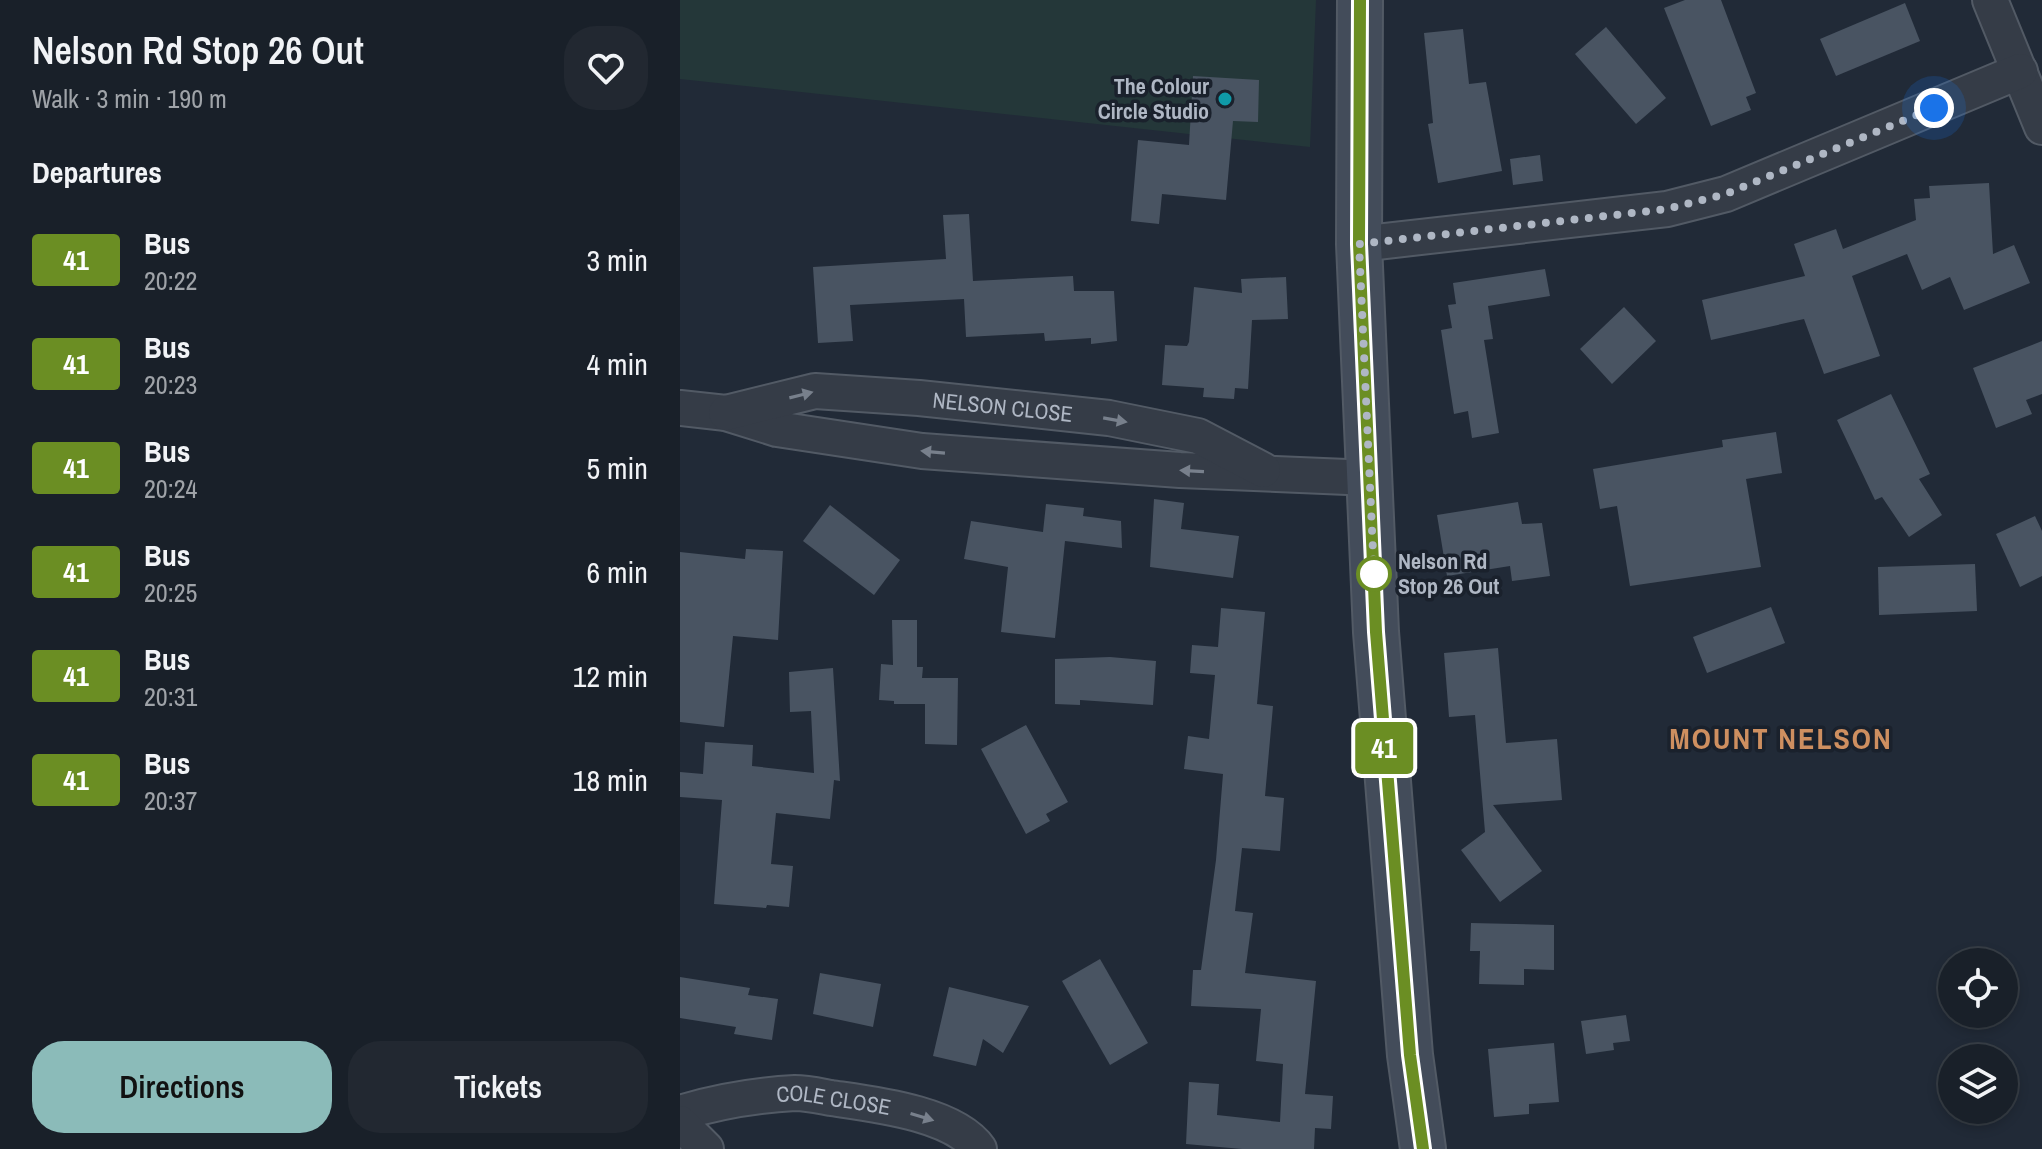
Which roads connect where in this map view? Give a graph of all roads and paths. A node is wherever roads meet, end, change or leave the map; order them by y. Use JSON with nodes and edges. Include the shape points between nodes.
{"nodes":[{"id":1,"x":1360,"y":0,"type":"edge"},
{"id":2,"x":1990,"y":0,"type":"edge"},
{"id":3,"x":2020,"y":71,"type":"junction"},
{"id":4,"x":2042,"y":127,"type":"edge"},
{"id":5,"x":1359,"y":244,"type":"junction"},
{"id":6,"x":680,"y":408,"type":"edge"},
{"id":7,"x":726,"y":413,"type":"junction"},
{"id":8,"x":1270,"y":474,"type":"junction"},
{"id":9,"x":1371,"y":478,"type":"junction"},
{"id":10,"x":680,"y":1113,"type":"edge"},
{"id":11,"x":680,"y":1123,"type":"edge"},
{"id":12,"x":706,"y":1149,"type":"edge"},
{"id":13,"x":979,"y":1149,"type":"edge"},
{"id":14,"x":1423,"y":1149,"type":"edge"}],
"edges":[{"from":1,"to":5,"type":"main road"},
{"from":2,"to":3,"type":"street"},
{"from":3,"to":4,"type":"street"},
{"from":3,"to":5,"type":"street","via":[[1726,194],[1667,209]]},
{"from":5,"to":9,"type":"main road"},
{"from":6,"to":7,"type":"street","name":"NELSON CLOSE"},
{"from":8,"to":7,"type":"street","name":"NELSON CLOSE","one_way":true,"via":[[922,451],[777,429]]},
{"from":7,"to":8,"type":"street","name":"NELSON CLOSE","one_way":true,"via":[[815,391],[1109,418],[1198,436]]},
{"from":8,"to":9,"type":"street","name":"NELSON CLOSE"},
{"from":9,"to":14,"type":"main road","via":[[1387,790]]},
{"from":10,"to":13,"type":"street","name":"COLE CLOSE","one_way":true,"via":[[797,1093],[872,1104],[947,1125]]},
{"from":11,"to":12,"type":"street"}]}
